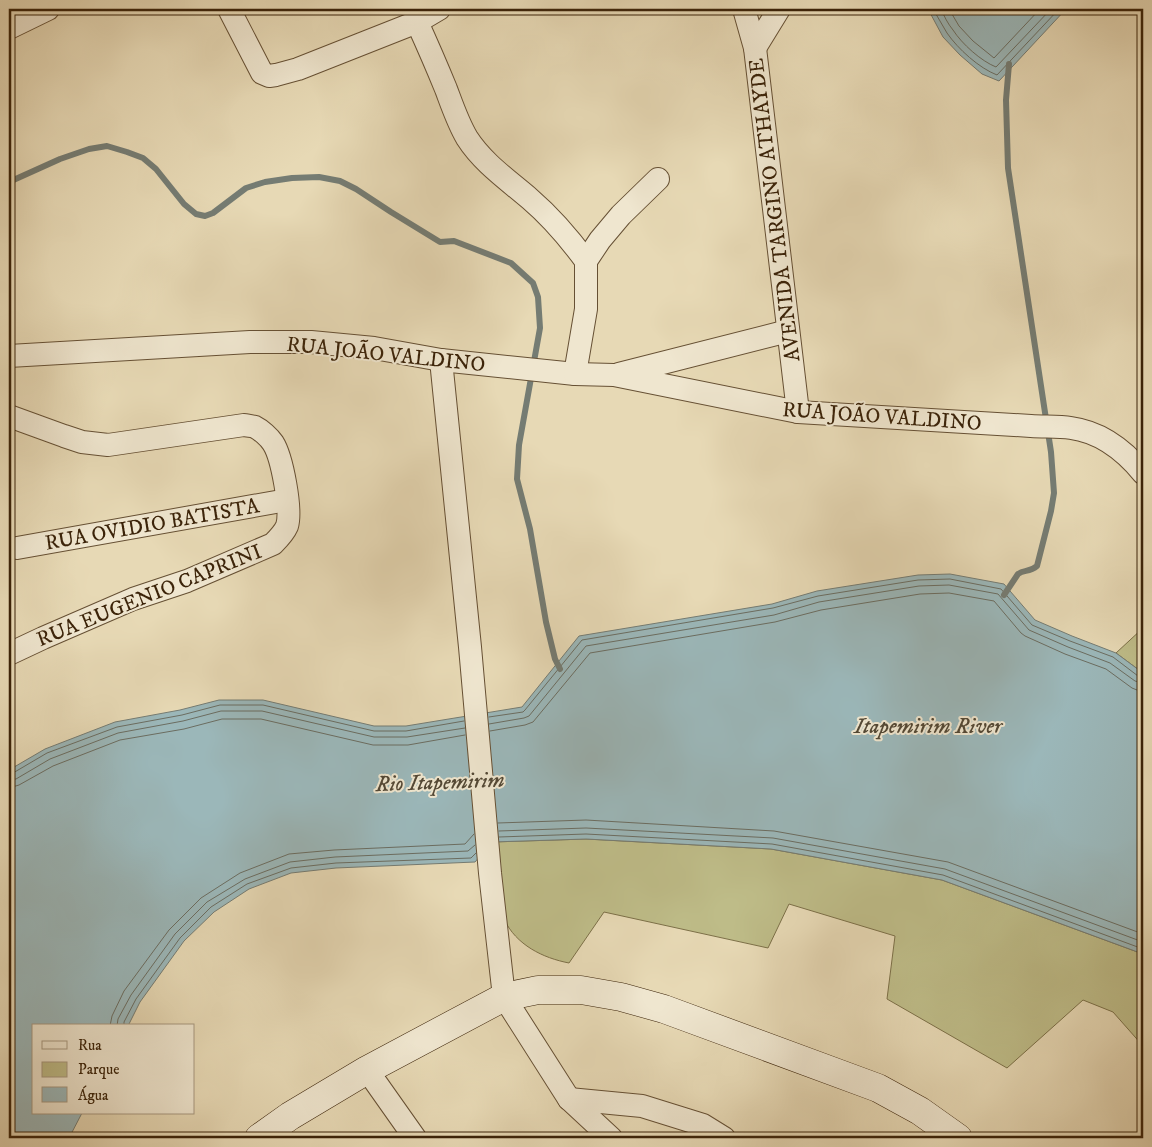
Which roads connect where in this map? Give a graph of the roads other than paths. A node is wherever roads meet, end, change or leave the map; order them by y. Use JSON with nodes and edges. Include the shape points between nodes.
{"nodes":[{"id":1,"x":48,"y":9,"type":"edge"},
{"id":2,"x":229,"y":9,"type":"edge"},
{"id":3,"x":439,"y":9,"type":"edge"},
{"id":4,"x":744,"y":9,"type":"edge"},
{"id":5,"x":779,"y":9,"type":"edge"},
{"id":6,"x":417,"y":22,"type":"junction"},
{"id":7,"x":9,"y":28,"type":"edge"},
{"id":8,"x":755,"y":48,"type":"junction"},
{"id":9,"x":658,"y":179,"type":"dead end"},
{"id":10,"x":586,"y":261,"type":"junction"},
{"id":11,"x":788,"y":331,"type":"junction"},
{"id":12,"x":9,"y":356,"type":"edge"},
{"id":13,"x":441,"y":360,"type":"junction"},
{"id":14,"x":575,"y":374,"type":"junction"},
{"id":15,"x":614,"y":375,"type":"junction"},
{"id":16,"x":798,"y":412,"type":"junction"},
{"id":17,"x":9,"y":416,"type":"edge"},
{"id":18,"x":1143,"y":473,"type":"edge"},
{"id":19,"x":287,"y":500,"type":"junction"},
{"id":20,"x":18,"y":548,"type":"dead end"},
{"id":21,"x":9,"y":654,"type":"edge"},
{"id":22,"x":504,"y":997,"type":"junction"},
{"id":23,"x":367,"y":1070,"type":"junction"},
{"id":24,"x":569,"y":1099,"type":"junction"},
{"id":25,"x":259,"y":1138,"type":"edge"},
{"id":26,"x":414,"y":1138,"type":"edge"},
{"id":27,"x":610,"y":1138,"type":"edge"},
{"id":28,"x":724,"y":1138,"type":"edge"},
{"id":29,"x":958,"y":1138,"type":"edge"}],
"edges":[{"from":1,"to":7,"type":"street"},
{"from":2,"to":6,"type":"street","via":[[262,73],[269,76],[298,69]]},
{"from":3,"to":6,"type":"street"},
{"from":4,"to":8,"type":"street","name":"AVENIDA TARGINO ATHAYDE"},
{"from":5,"to":8,"type":"street"},
{"from":6,"to":10,"type":"street","via":[[467,137],[496,171],[554,222]]},
{"from":8,"to":11,"type":"street","name":"AVENIDA TARGINO ATHAYDE"},
{"from":9,"to":10,"type":"street","via":[[621,215]]},
{"from":10,"to":14,"type":"street","via":[[586,309]]},
{"from":11,"to":15,"type":"street","name":"RUA JOÃO VALDINO"},
{"from":11,"to":16,"type":"street","name":"AVENIDA TARGINO ATHAYDE"},
{"from":12,"to":13,"type":"street","name":"RUA JOÃO VALDINO","via":[[250,342],[311,342],[374,348]]},
{"from":13,"to":14,"type":"street","name":"RUA JOÃO VALDINO"},
{"from":13,"to":22,"type":"street"},
{"from":14,"to":15,"type":"street","name":"RUA JOÃO VALDINO"},
{"from":15,"to":16,"type":"street","name":"RUA JOÃO VALDINO"},
{"from":16,"to":18,"type":"street","name":"RUA JOÃO VALDINO","via":[[1070,427],[1093,433],[1120,449]]},
{"from":17,"to":19,"type":"street","name":"RUA EUGENIO CAPRINI","via":[[82,442],[108,445],[244,425],[255,427],[272,442],[284,475]]},
{"from":19,"to":20,"type":"street","name":"RUA OVIDIO BATISTA"},
{"from":19,"to":21,"type":"street","name":"RUA EUGENIO CAPRINI","via":[[287,526],[273,544],[188,581],[133,599]]},
{"from":22,"to":23,"type":"street"},
{"from":22,"to":24,"type":"street"},
{"from":22,"to":29,"type":"street","via":[[538,990],[581,990],[664,1009],[878,1088],[920,1111]]},
{"from":23,"to":25,"type":"street"},
{"from":23,"to":26,"type":"street"},
{"from":24,"to":27,"type":"street"},
{"from":24,"to":28,"type":"street","via":[[642,1106],[703,1125]]}]}
